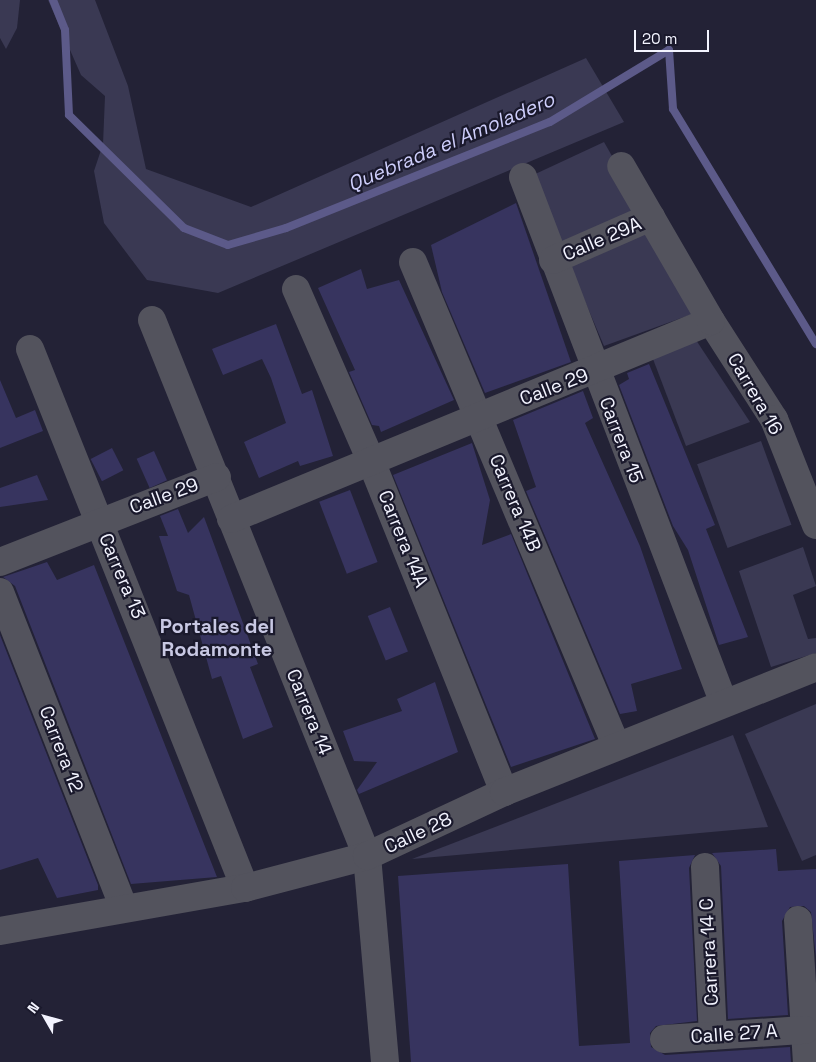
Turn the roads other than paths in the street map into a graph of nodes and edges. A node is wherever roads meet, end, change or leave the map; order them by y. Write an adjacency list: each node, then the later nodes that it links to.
1 (621, 166): 3 (street)
2 (523, 177): 4 (street, Carrera 15)
3 (651, 217): 4 (street, Calle 29A); 8 (street)
4 (553, 260): 10 (street, Carrera 15)
5 (413, 262): 11 (street, Carrera 14B)
6 (296, 289): 12 (street, Carrera 14A)
7 (152, 320): 13 (street, Carrera 14)
8 (711, 322): 10 (street, Calle 29); 16 (street, Carrera 16)
9 (30, 349): 15 (street, Carrera 13)
10 (594, 371): 11 (street, Calle 29); 20 (street, Carrera 15)
11 (478, 416): 12 (street, Calle 29); 21 (street, Carrera 14B)
12 (371, 461): 14 (street, Calle 29); 22 (street, Carrera 14A)
13 (217, 477): 14 (street, Carrera 14); 15 (street, Calle 29)
14 (231, 519): 23 (street, Carrera 14)
15 (98, 521): 17 (street, Calle 29); 25 (street, Carrera 13)
16 (816, 525)
17 (0, 562)
18 (0, 592): 26 (street, Carrera 12)
19 (816, 667): 20 (street, Calle 28)
20 (723, 701): 21 (street, Calle 28)
21 (616, 745): 22 (street, Calle 28)
22 (504, 792): 23 (street, Calle 28)
23 (367, 856): 25 (street, Calle 28); 32 (street, Carrera 14)
24 (705, 867): 30 (street, Carrera 14 C)
25 (245, 888): 26 (street, Calle 28)
26 (123, 906): 28 (street, Calle 28)
27 (798, 920): 29 (street)
28 (1, 928)
29 (804, 1030): 30 (street, Calle 27 A); 33 (street)
30 (713, 1036): 31 (street, Calle 27 A)
31 (664, 1039)
32 (385, 1062)
33 (806, 1062)

